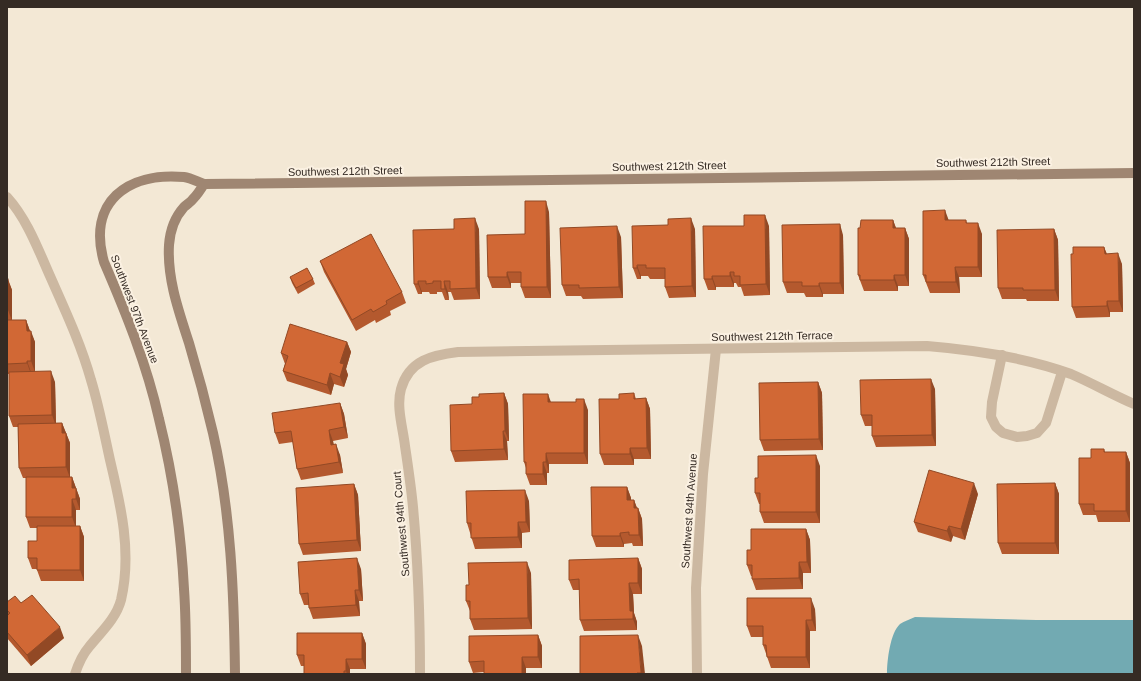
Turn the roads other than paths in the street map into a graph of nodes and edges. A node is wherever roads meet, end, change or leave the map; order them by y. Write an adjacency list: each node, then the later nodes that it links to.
1 (1134, 172): 2 (street, Southwest 212th Street)
2 (204, 184): 10 (street, Southwest 97th Avenue); 11 (street)
3 (7, 197): 9 (street)
4 (716, 349): 5 (street, Southwest 212th Terrace); 7 (street, Southwest 212th Terrace); 13 (street, Southwest 94th Avenue)
5 (1002, 355): 6 (street, Southwest 212th Terrace); 6 (street)
6 (1062, 372): 8 (street, Southwest 212th Terrace)
7 (408, 374): 12 (street, Southwest 94th Court)
8 (1134, 404)
9 (75, 674)
10 (186, 674)
11 (235, 674)
12 (420, 674)
13 (697, 674)

